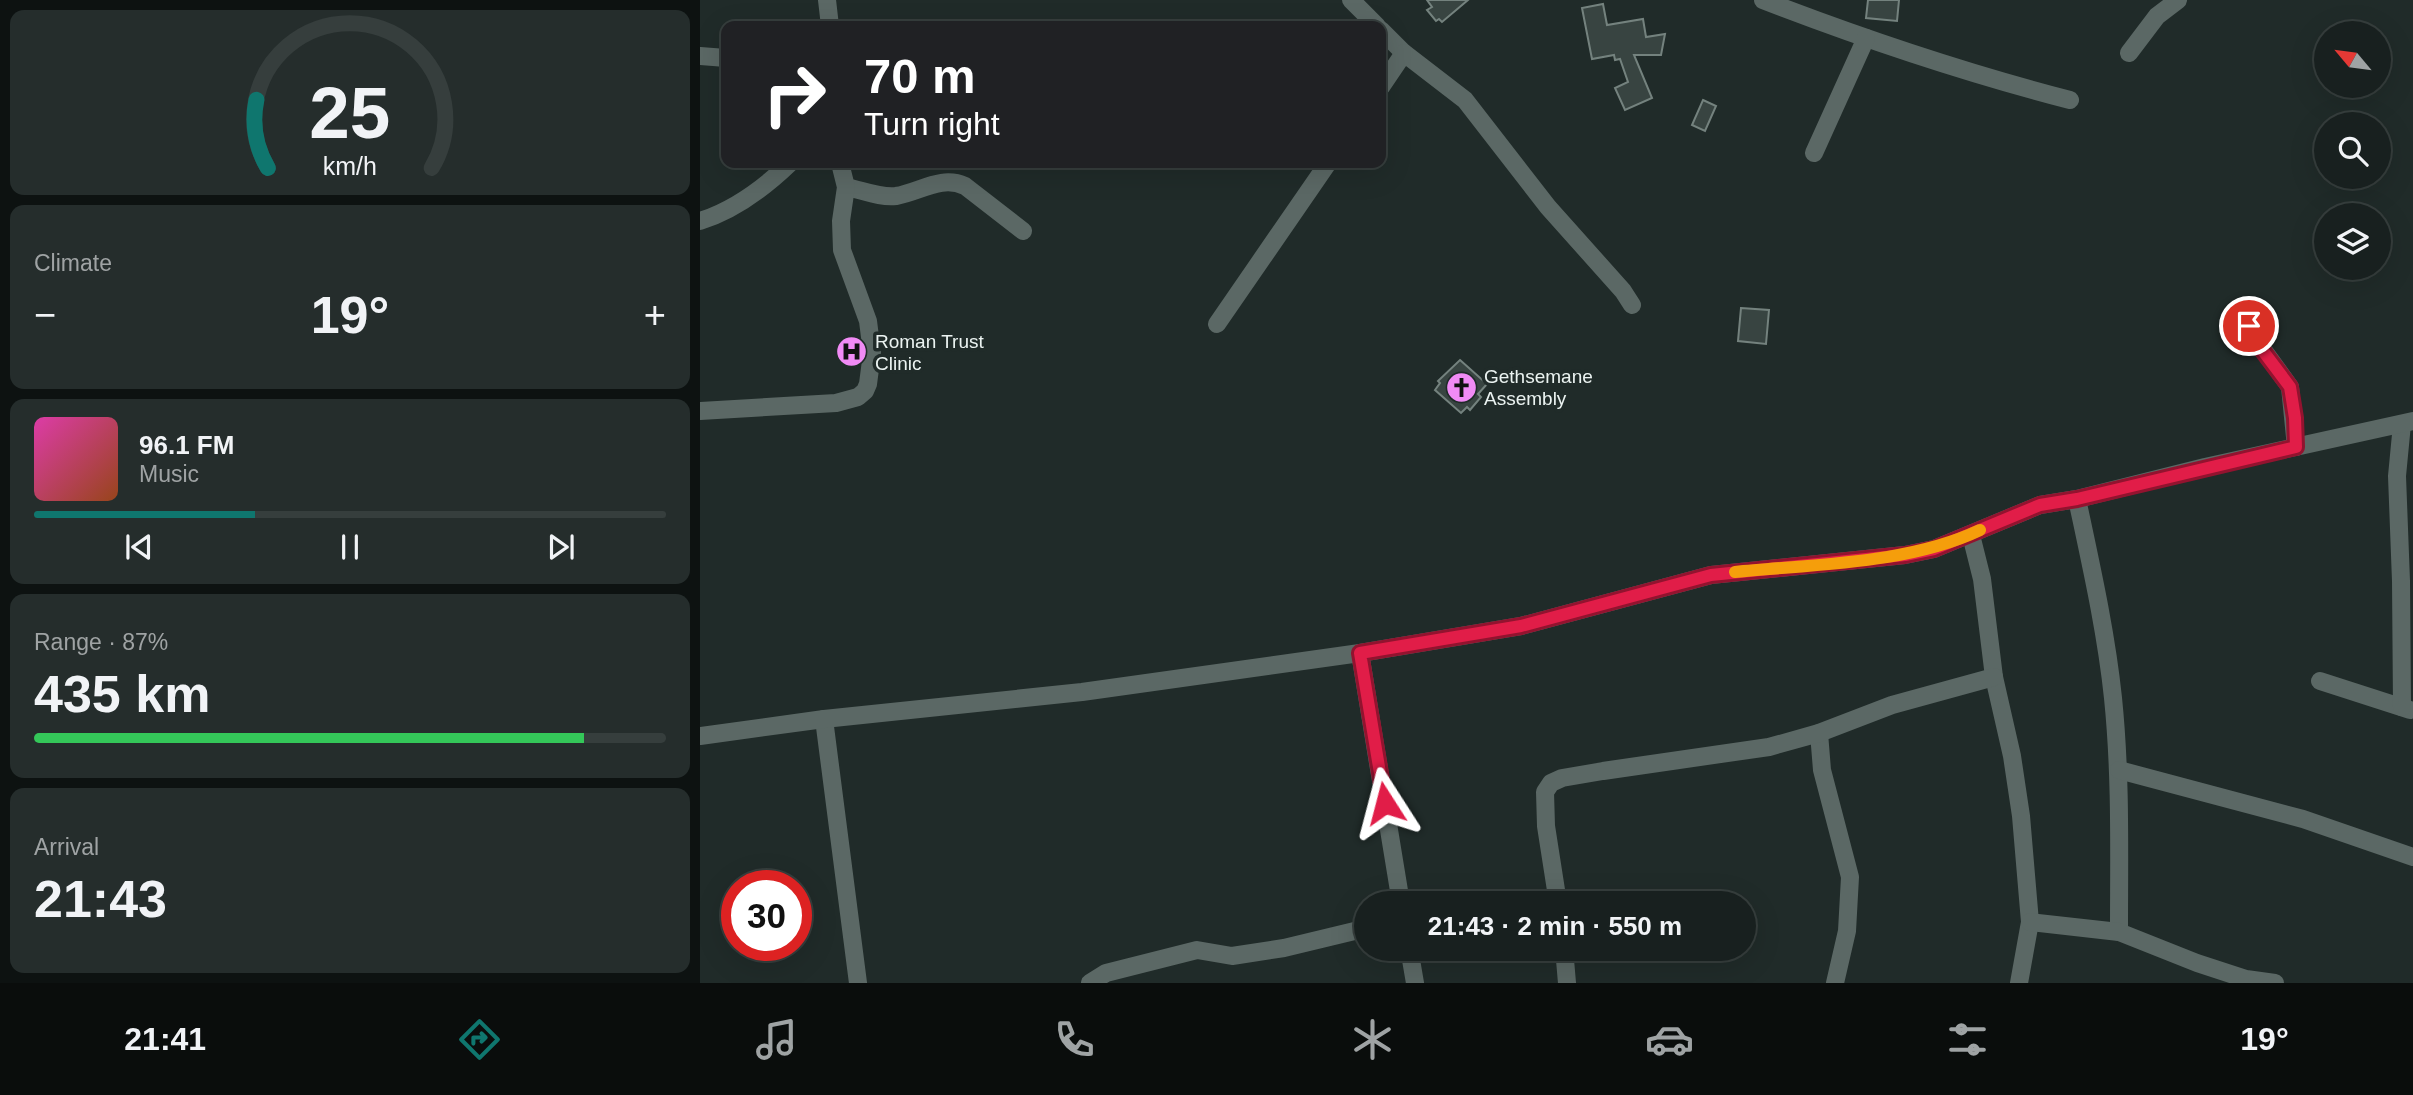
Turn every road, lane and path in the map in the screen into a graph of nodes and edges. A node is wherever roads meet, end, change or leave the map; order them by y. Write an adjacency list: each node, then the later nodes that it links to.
1 (827, 0): 5 (street)
2 (1351, 0): 6 (street)
3 (1763, 0): 8 (street)
4 (2178, 0): 10 (street)
5 (829, 21)
6 (1372, 21)
7 (1386, 35): 9 (street)
8 (1866, 38): 14 (street); 15 (street)
9 (1404, 53): 13 (street); 22 (street)
10 (2129, 53)
11 (700, 56): 12 (street)
12 (721, 58)
13 (1386, 80)
14 (2070, 100)
15 (1814, 153)
16 (785, 168): 20 (street)
17 (841, 168): 19 (street)
18 (1325, 168): 23 (street)
19 (846, 187): 21 (street); 25 (street)
20 (700, 220)
21 (1023, 232)
22 (1632, 305)
23 (1217, 324)
24 (2249, 326): 27 (street)
25 (700, 411)
26 (2408, 423): 27 (street); 33 (street)
27 (2296, 447): 28 (street)
28 (2077, 499): 29 (street); 37 (street)
29 (1970, 534): 30 (street); 31 (street)
30 (1360, 653): 34 (street); 39 (street)
31 (1994, 677): 35 (street); 41 (street)
32 (2320, 681): 33 (street)
33 (2407, 709)
34 (824, 719): 36 (street); 46 (street)
35 (1819, 733): 40 (street); 50 (street)
36 (700, 736)
37 (2119, 770): 38 (street); 43 (street)
38 (2413, 857)
39 (1399, 891)
40 (1556, 891)
41 (2030, 922): 43 (street); 51 (street)
42 (1354, 931): 47 (street)
43 (2119, 932): 52 (street)
44 (1411, 961): 48 (street)
45 (1565, 961): 49 (street)
46 (858, 983)
47 (1090, 983)
48 (1415, 983)
49 (1567, 983)
50 (1835, 983)
51 (2019, 983)
52 (2275, 983)

